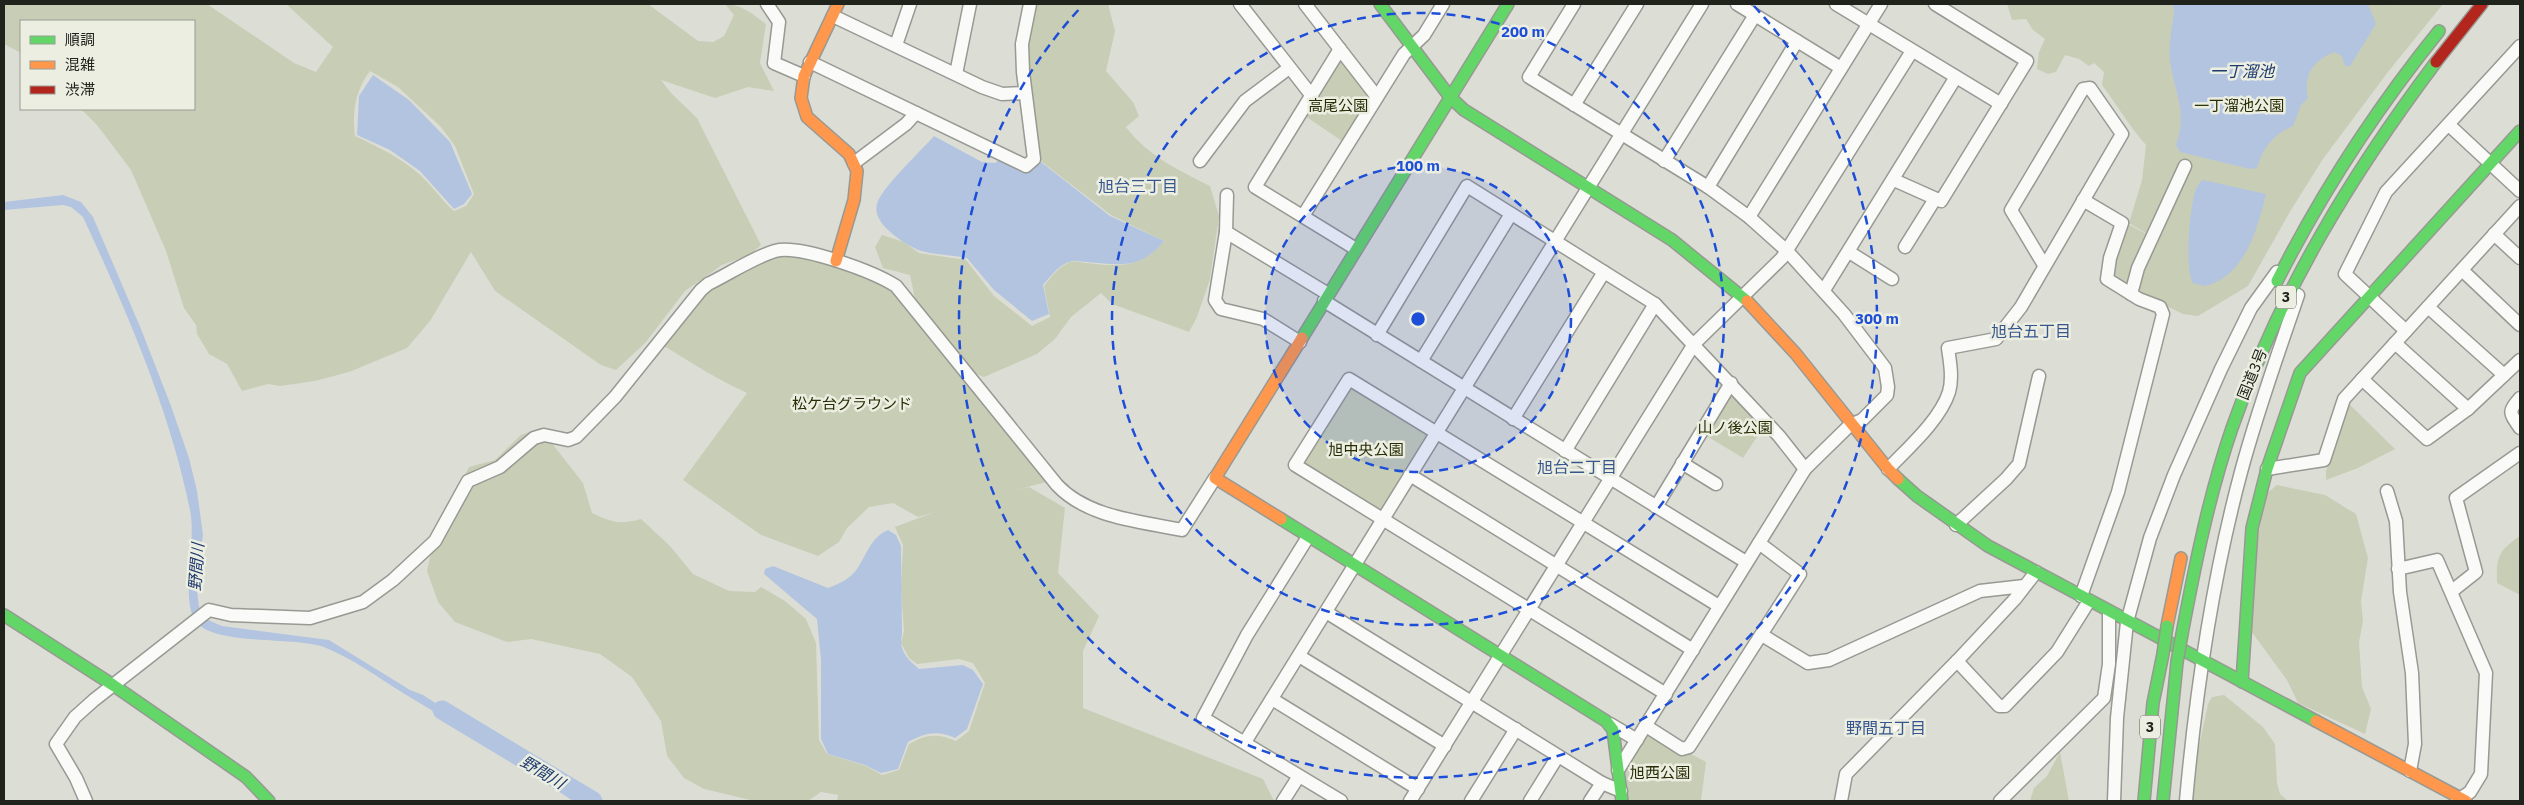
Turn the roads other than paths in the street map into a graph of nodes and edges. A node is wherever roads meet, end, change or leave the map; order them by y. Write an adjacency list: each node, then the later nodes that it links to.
1 (767, 4): 33 (street)
2 (838, 4): 20 (main road)
3 (910, 4): 24 (street)
4 (970, 4): 32 (street)
5 (1030, 4): 35 (street)
6 (1240, 4): 30 (street)
7 (1305, 4): 27 (street)
8 (1380, 4): 25 (main road)
9 (1443, 4): 25 (street)
10 (1508, 4): 38 (main road)
11 (1574, 4): 40 (street)
12 (1637, 4): 40 (street)
13 (1702, 4): 44 (street)
14 (1737, 4): 19 (street)
15 (1836, 4): 22 (street)
16 (1881, 4): 22 (street)
17 (1935, 4): 39 (street)
18 (2482, 4): 53 (main road, 国道3号 / 3)
19 (1755, 15): 23 (street); 46 (street)
20 (832, 16): 24 (street); 29 (main road)
21 (2449, 18): 69 (main road, 国道3号 / 3)
22 (1869, 24): 28 (street); 31 (street)
23 (1797, 42): 31 (street); 51 (street)
24 (896, 46): 32 (street)
25 (1413, 46): 37 (street); 38 (main road)
26 (2520, 46): 42 (street)
27 (1340, 49): 36 (street); 37 (street)
28 (1912, 51): 34 (street); 67 (street)
29 (810, 62): 33 (main road); 41 (street)
30 (1289, 68): 36 (street); 45 (street)
31 (1841, 68): 61 (street)
32 (956, 74): 35 (street)
33 (804, 76): 47 (main road)
34 (1956, 77): 39 (street); 50 (street)
35 (1025, 93): 41 (street)
36 (1312, 96): 60 (street)
37 (1376, 97): 60 (street)
38 (1450, 97): 52 (main road); 66 (main road)
39 (2001, 104): 56 (street)
40 (1574, 105): 44 (street)
41 (916, 113): 47 (street)
42 (2449, 125): 48 (street); 79 (street)
43 (2520, 131): 48 (main road)
44 (1621, 134): 46 (street); 52 (street)
45 (1200, 161)
46 (1664, 161): 51 (street)
47 (854, 163): 71 (main road)
48 (2490, 164): 54 (street); 79 (main road)
49 (2185, 166): 77 (street)
50 (1894, 180): 56 (street); 68 (street)
51 (1708, 186): 61 (street)
52 (1587, 188): 64 (street); 78 (main road)
53 (2345, 188): 140 (street); 172 (main road, 国道3号 / 3, bridge)
54 (2520, 191)
55 (1227, 195): 62 (street)
56 (1935, 199): 65 (street)
57 (2083, 200): 72 (street); 72 (street); 77 (street)
58 (2520, 206): 63 (street)
59 (1511, 214): 64 (street); 86 (street); 91 (street)
60 (1303, 216): 66 (street)
61 (1749, 217): 67 (street)
62 (1226, 232): 80 (street); 87 (street)
63 (2494, 234): 70 (street); 73 (street)
64 (1554, 241): 74 (street); 96 (street)
65 (1905, 247)
66 (1356, 249): 80 (main road)
67 (1787, 251): 76 (street); 78 (street)
68 (1849, 252): 75 (street); 76 (street)
69 (2291, 252): 83 (main road, 国道3号 / 3); 134 (street)
70 (2520, 258)
71 (836, 261): 110 (street); 142 (street)
72 (2044, 265): 107 (street)
73 (2462, 270): 82 (street); 84 (street)
74 (1604, 272): 81 (street); 99 (street)
75 (1892, 279)
76 (1824, 290): 100 (street)
77 (2131, 294): 128 (street)
78 (1743, 296): 89 (street); 100 (main road)
79 (2370, 297): 85 (street); 108 (main road)
80 (1326, 298): 86 (street); 87 (main road)
81 (1655, 304): 89 (street); 103 (street)
82 (2428, 307): 85 (street); 92 (street)
83 (2256, 324)
84 (2520, 325)
85 (2406, 331): 88 (street)
86 (1377, 335): 91 (street)
87 (1300, 342): 110 (main road)
88 (2395, 343): 94 (street); 98 (street)
89 (1694, 344): 95 (street); 111 (street)
90 (2520, 360): 92 (street)
91 (1421, 361): 96 (street)
92 (2504, 375): 98 (street)
93 (2039, 376): 117 (street)
94 (2362, 379): 98 (street); 108 (street)
95 (1731, 383): 105 (street); 106 (street)
96 (1464, 389): 99 (street); 102 (street)
97 (2520, 398): 101 (street)
98 (2468, 409)
99 (1513, 419): 103 (street)
100 (1850, 425): 106 (street); 107 (main road)
101 (2520, 428)
102 (1436, 432): 109 (street); 115 (street); 116 (street)
103 (1565, 451): 111 (street)
104 (2520, 453): 127 (street)
105 (1682, 463): 112 (street); 114 (street)
106 (1805, 469): 119 (street)
107 (1888, 469): 117 (main road)
108 (2268, 470): 141 (main road)
109 (1410, 475): 115 (street); 123 (street)
110 (1215, 478): 118 (main road)
111 (1610, 479): 114 (street); 116 (street)
112 (1716, 484)
113 (2387, 491): 124 (street)
114 (1656, 507): 121 (street)
115 (1383, 519): 122 (street); 130 (street)
116 (1583, 522): 123 (street); 129 (street)
117 (1956, 526): 125 (main road)
118 (1308, 537): 122 (main road); 150 (street)
119 (1759, 543): 121 (street); 135 (street)
120 (2184, 548): 171 (main road, 3, bridge)
121 (1746, 562): 129 (street)
122 (1354, 565): 131 (street); 137 (main road)
123 (1556, 565): 130 (street); 136 (street)
124 (2398, 569): 127 (street); 154 (street)
125 (2036, 572): 126 (street); 128 (main road)
126 (2024, 586): 135 (street); 139 (street)
127 (2452, 591): 159 (street)
128 (2085, 598): 132 (main road); 139 (street)
129 (1719, 606): 136 (street)
130 (1529, 609): 137 (street); 143 (street)
131 (1326, 612): 138 (street); 145 (street)
132 (2109, 612): 134 (main road); 169 (street)
133 (4, 614): 142 (main road)
134 (2127, 622): 140 (main road); 170 (street)
135 (1762, 635): 147 (street)
136 (1692, 650): 143 (street)
137 (1500, 655): 145 (street); 146 (main road)
138 (1299, 656): 144 (street); 151 (street)
139 (1957, 661): 168 (street)
140 (2202, 661): 141 (main road); 173 (street)
141 (2242, 682): 154 (main road)
142 (113, 684): 160 (street); 161 (main road)
143 (1666, 694): 147 (street)
144 (1272, 699): 150 (street); 157 (street)
145 (1472, 702): 148 (street); 151 (street)
146 (1610, 724): 149 (street); 153 (main road)
147 (1646, 726): 149 (street)
148 (1516, 730): 152 (street); 165 (street)
149 (1637, 740): 153 (street)
150 (1245, 742): 155 (street)
151 (1445, 746): 157 (street)
152 (1558, 756): 156 (street); 166 (street)
153 (1618, 770): 158 (main road)
154 (2410, 771): 159 (main road)
155 (1299, 776): 162 (street); 163 (street)
156 (1602, 783): 158 (street); 167 (street)
157 (1418, 789): 164 (street)
158 (1621, 796)
159 (2461, 800)
160 (86, 801)
161 (268, 801)
162 (1283, 801)
163 (1341, 801)
164 (1410, 801)
165 (1471, 801)
166 (1530, 801)
167 (1590, 801)
168 (1841, 801)
169 (2000, 801)
170 (2114, 801)
171 (2144, 801)
172 (2163, 801)
173 (2186, 801)

